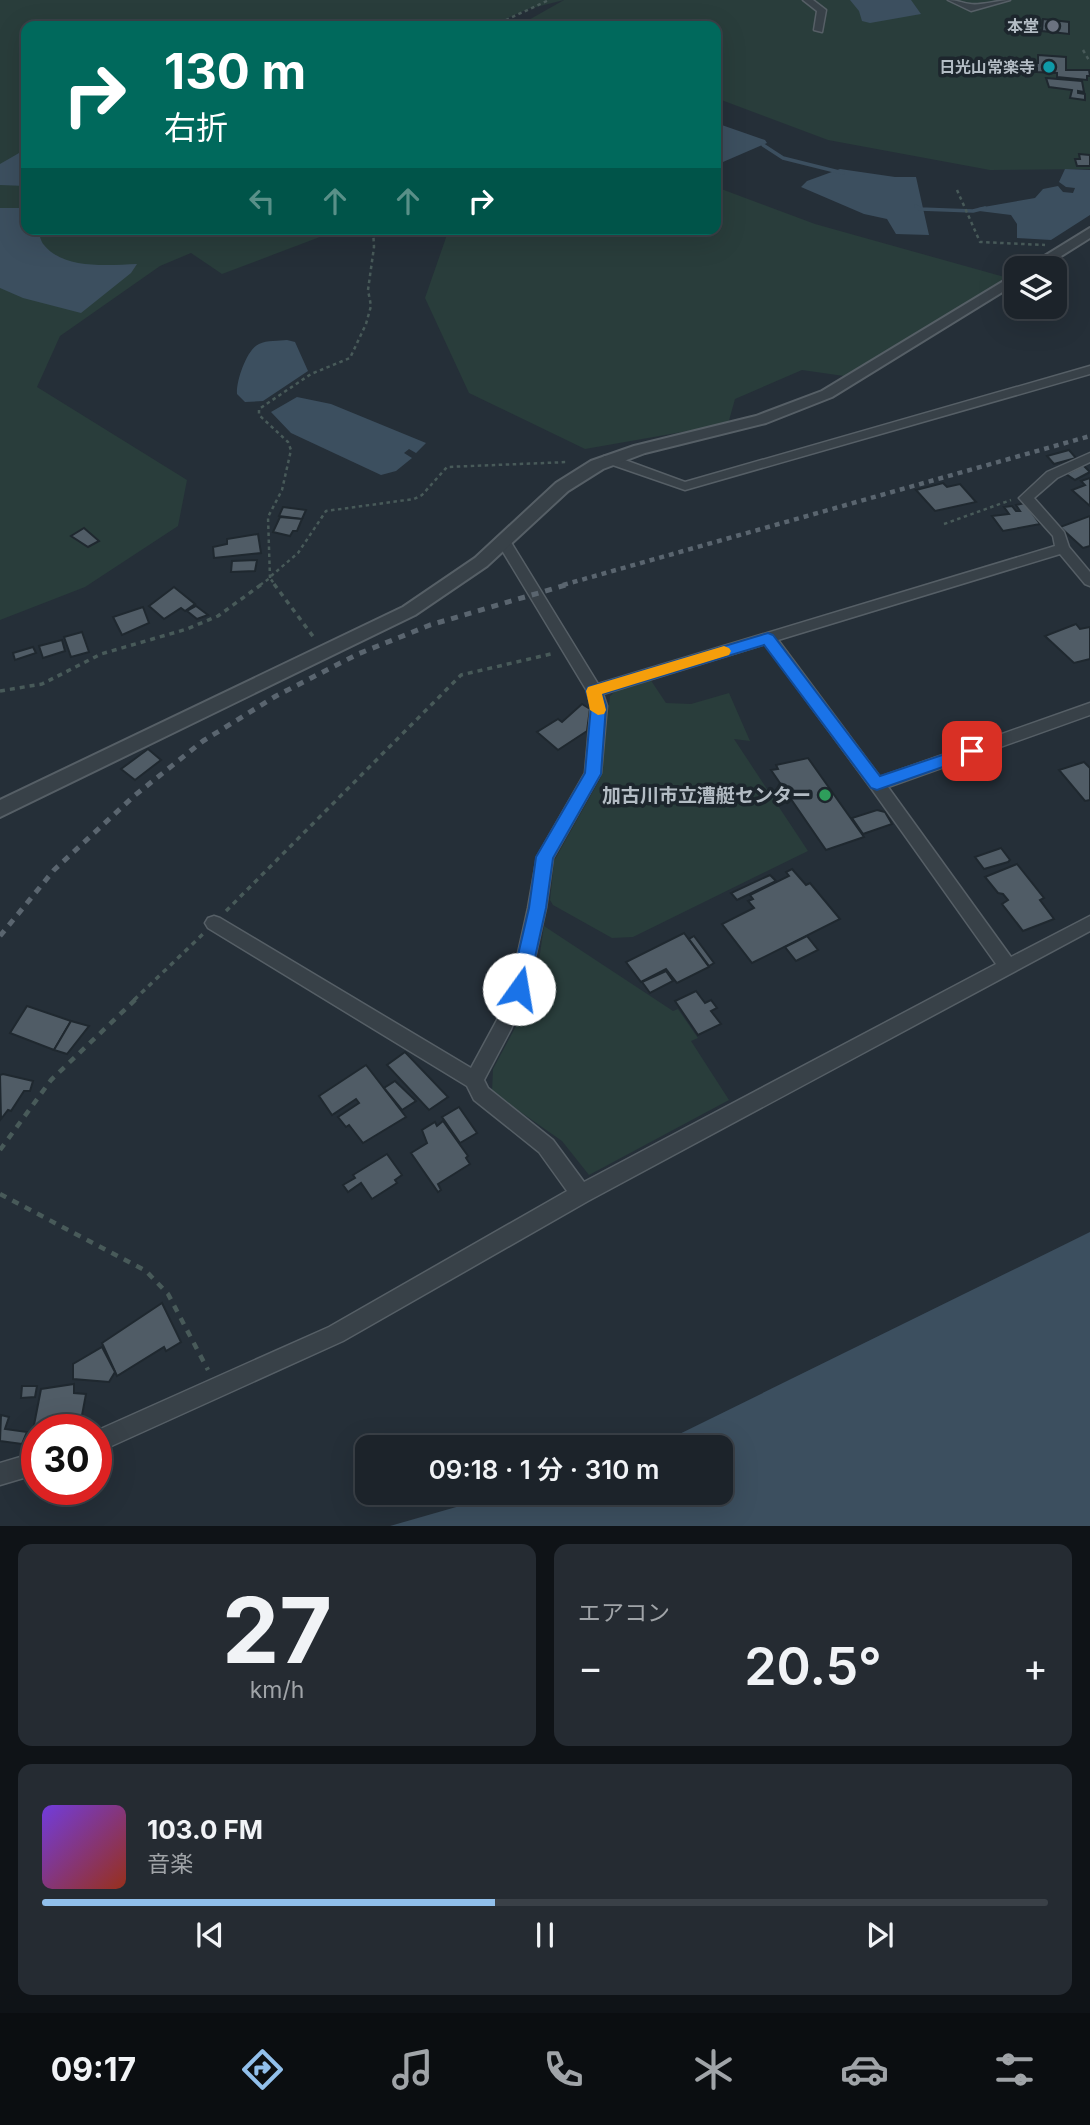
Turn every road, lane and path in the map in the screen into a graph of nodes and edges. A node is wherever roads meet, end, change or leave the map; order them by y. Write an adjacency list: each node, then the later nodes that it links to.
1 (549, 0): 5 (path)
2 (807, 0): 6 (street)
3 (952, 0): 4 (street)
4 (1006, 0)
5 (504, 21)
6 (819, 30)
7 (1083, 50): 8 (path)
8 (1090, 62)
9 (957, 190): 12 (path)
10 (1090, 232): 12 (street)
11 (373, 235): 22 (path)
12 (1065, 247): 13 (street)
13 (1051, 256)
14 (1004, 285): 17 (street)
15 (1090, 370): 17 (street)
16 (1090, 457): 18 (street)
17 (603, 462): 20 (street); 22 (path)
18 (1026, 498): 19 (path); 21 (street)
19 (944, 524)
20 (504, 542): 25 (street); 26 (street)
21 (1063, 548): 23 (street); 24 (street)
22 (270, 578): 25 (path); 27 (path)
23 (1090, 581)
24 (768, 638): 28 (street); 30 (street)
25 (325, 651): 31 (street)
26 (567, 651): 28 (street); 32 (path)
27 (0, 691)
28 (594, 691): 35 (street)
29 (1090, 709): 30 (street)
30 (877, 784): 34 (street)
31 (0, 809)
32 (214, 923): 35 (street); 36 (path)
33 (1090, 923): 34 (street)
34 (1008, 967): 37 (street)
35 (474, 1080): 37 (street)
36 (0, 1150)
37 (581, 1194): 39 (street)
38 (0, 1195): 39 (path)
39 (217, 1388): 40 (street)
40 (112, 1435)
41 (21, 1468): 42 (street)
42 (0, 1474)

